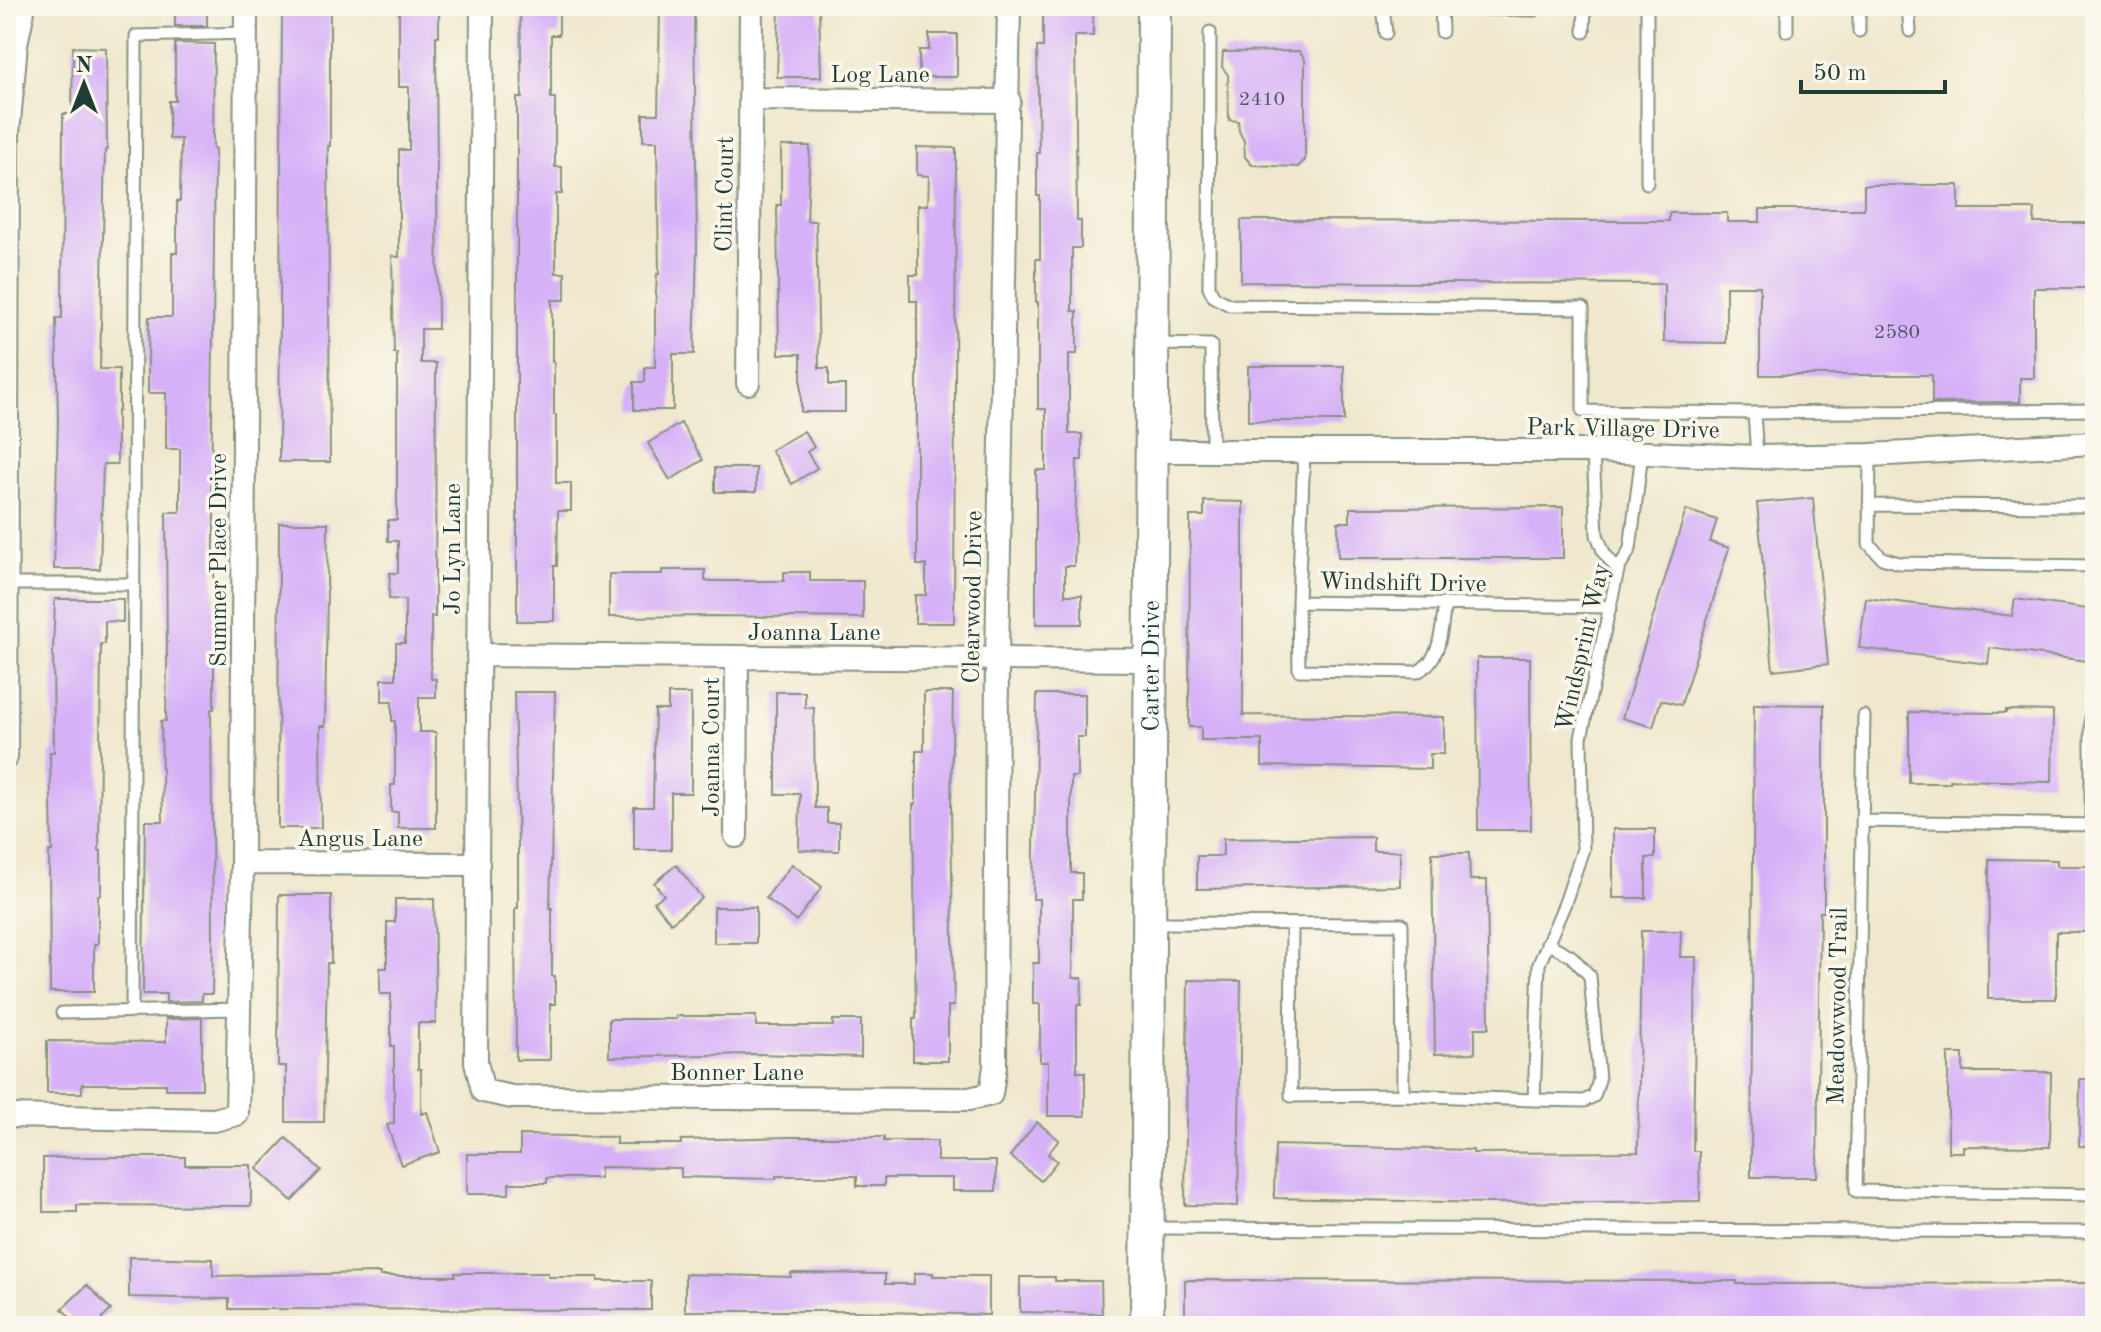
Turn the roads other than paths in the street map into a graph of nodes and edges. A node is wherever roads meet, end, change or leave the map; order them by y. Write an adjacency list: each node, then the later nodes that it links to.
1 (24, 6): 27 (street)
2 (246, 6): 22 (street, Summer Place Drive)
3 (482, 6): 49 (street, Jo Lyn Lane)
4 (751, 6): 24 (street, Clint Court)
5 (1009, 6): 25 (street, Clearwood Drive)
6 (1154, 6): 28 (street, Carter Drive)
7 (1383, 6): 23 (lane)
8 (1441, 6): 15 (lane); 20 (lane)
9 (1537, 6): 15 (lane)
10 (1585, 6): 21 (lane)
11 (1647, 6): 26 (lane)
12 (1787, 6): 16 (lane)
13 (1859, 6): 17 (lane)
14 (1908, 6): 18 (lane)
15 (1470, 8)
16 (1787, 31)
17 (1859, 31)
18 (1910, 31)
19 (1210, 32): 31 (lane)
20 (1442, 32)
21 (1584, 32)
22 (246, 33): 45 (lane); 59 (street, Summer Place Drive)
23 (1386, 33)
24 (752, 99): 25 (street, Log Lane); 29 (street, Clint Court)
25 (1009, 101): 51 (street, Clearwood Drive)
26 (1647, 183)
27 (8, 234): 44 (street)
28 (1152, 344): 33 (street, Carter Drive); 34 (lane)
29 (748, 383)
30 (2095, 410): 31 (lane)
31 (1754, 413): 39 (lane)
32 (2095, 443): 38 (street, Park Village Drive)
33 (1150, 451): 34 (street, Park Village Drive); 52 (street, Carter Drive)
34 (1212, 451): 36 (street, Park Village Drive)
35 (1593, 451): 36 (street, Park Village Drive); 37 (street, Park Village Drive); 43 (lane)
36 (1304, 452): 46 (lane, Windshift Drive)
37 (1642, 453): 39 (street, Park Village Drive); 43 (lane, Windsprint Way)
38 (1870, 455): 39 (street, Park Village Drive); 40 (lane)
39 (1757, 457)
40 (1869, 505): 41 (lane); 42 (lane)
41 (2095, 506)
42 (2095, 566)
43 (1618, 570): 48 (lane, Windsprint Way)
44 (7, 584): 45 (lane); 55 (street)
45 (134, 584): 65 (lane)
46 (1298, 602): 47 (lane, Windshift Drive); 47 (lane)
47 (1445, 604): 48 (lane, Windshift Drive)
48 (1611, 607): 63 (lane, Windsprint Way)
49 (478, 655): 50 (street, Joanna Lane); 60 (street, Jo Lyn Lane)
50 (737, 658): 51 (street, Joanna Lane); 58 (street, Joanna Court)
51 (997, 658): 52 (street, Joanna Lane); 68 (street, Clearwood Drive)
52 (1150, 660): 61 (street, Carter Drive)
53 (1864, 716): 56 (lane, Meadowwood Trail)
54 (2091, 717): 57 (lane)
55 (6, 757)
56 (1862, 821): 57 (lane); 72 (lane, Meadowwood Trail)
57 (2093, 825)
58 (736, 836)
59 (242, 863): 60 (street, Angus Lane); 64 (street, Summer Place Drive)
60 (478, 864): 67 (street, Jo Lyn Lane)
61 (1148, 923): 62 (lane); 73 (street, Carter Drive)
62 (1292, 924): 69 (lane); 69 (lane)
63 (1547, 943): 70 (lane, Windsprint Way); 70 (lane)
64 (239, 1009): 65 (lane); 71 (street, Summer Place Drive)
65 (132, 1012): 66 (lane)
66 (62, 1013)
67 (483, 1091): 68 (street, Bonner Lane)
68 (991, 1094)
69 (1403, 1095): 70 (lane)
70 (1534, 1100)
71 (6, 1116)
72 (2095, 1195)
73 (1146, 1228): 74 (lane); 75 (street, Carter Drive)
74 (2095, 1232)
75 (1147, 1326)

